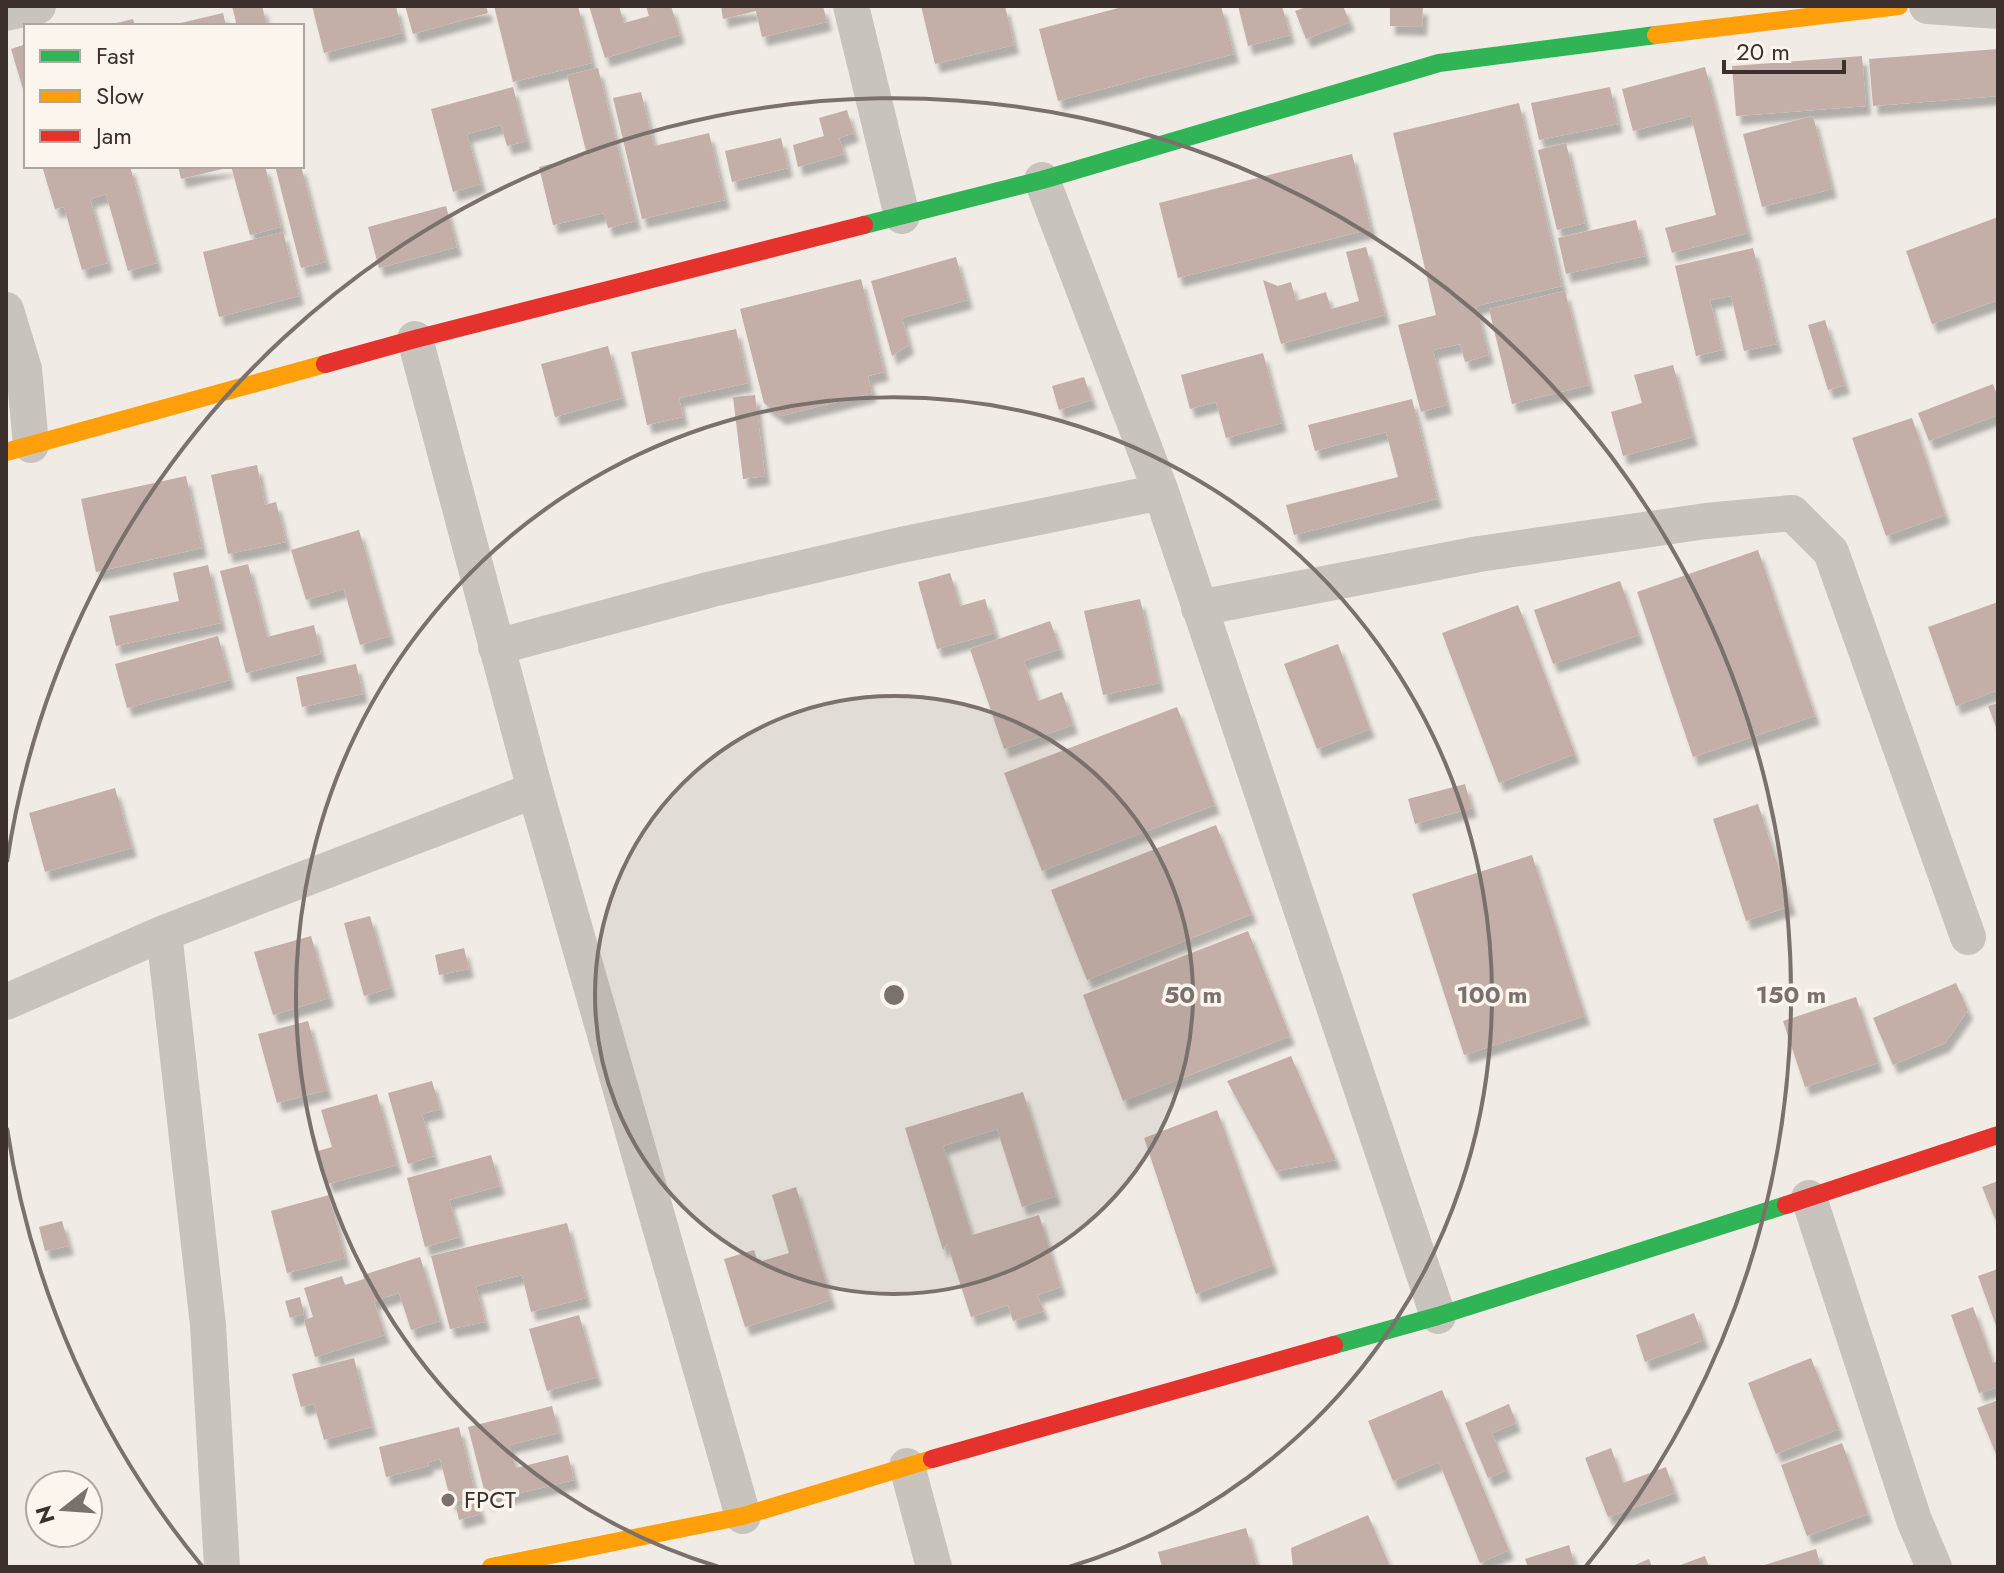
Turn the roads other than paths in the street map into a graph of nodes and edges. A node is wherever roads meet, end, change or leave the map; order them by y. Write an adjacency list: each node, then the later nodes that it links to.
1 (38, 6): 6 (street)
2 (851, 6): 8 (street)
3 (1899, 6): 7 (street)
4 (1927, 6): 5 (street)
5 (1998, 11)
6 (6, 13)
7 (1042, 180): 8 (street); 12 (street)
8 (902, 216): 10 (street)
9 (6, 310): 11 (street)
10 (415, 339): 11 (street); 14 (street)
11 (19, 448)
12 (1161, 492): 13 (street); 14 (street)
13 (1199, 608): 17 (street); 21 (street)
14 (496, 647): 15 (street)
15 (535, 790): 16 (street); 23 (street)
16 (164, 933): 18 (street); 24 (street)
17 (1968, 937)
18 (6, 1002)
19 (1998, 1135): 20 (street)
20 (1809, 1198): 21 (street); 27 (street)
21 (1438, 1316): 22 (street)
22 (907, 1466): 23 (street); 26 (street)
23 (743, 1516): 25 (street)
24 (222, 1567)
25 (491, 1567)
26 (934, 1567)
27 (1934, 1567)

